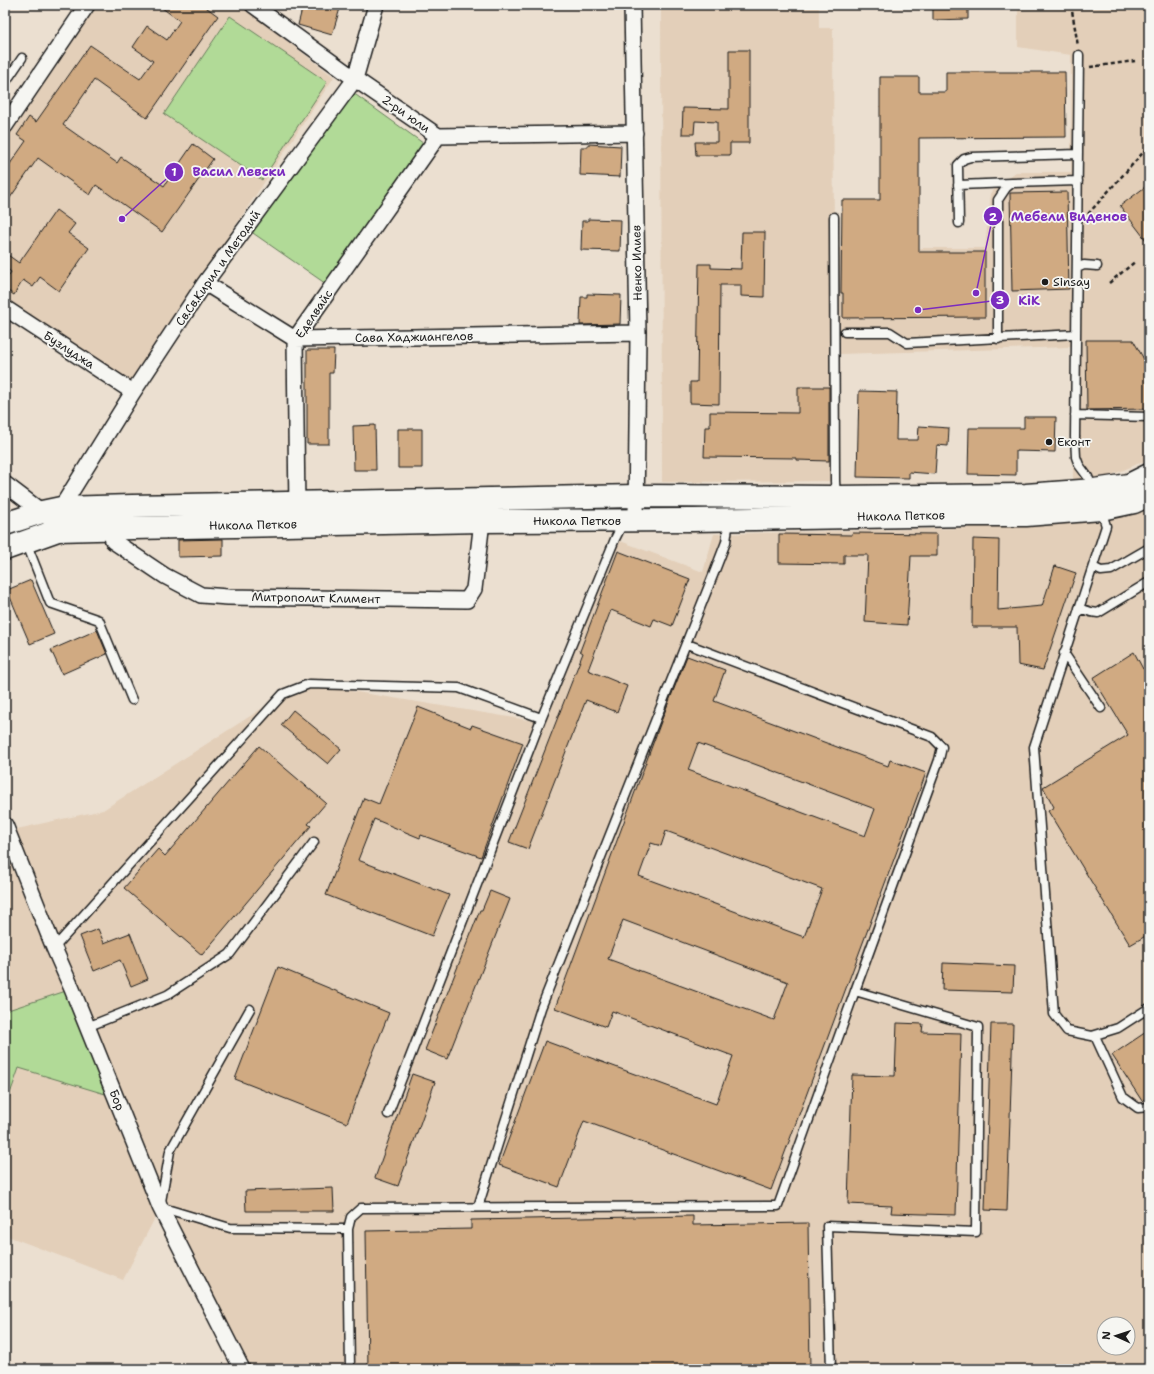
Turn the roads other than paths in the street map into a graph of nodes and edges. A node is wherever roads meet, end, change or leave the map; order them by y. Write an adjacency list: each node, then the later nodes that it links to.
1 (87, 5): 9 (street)
2 (253, 5): 7 (street, 2-ри юли)
3 (376, 5): 7 (street, Св.Св.Кирил и Методий)
4 (632, 5): 10 (street, Ненко Илиев)
5 (1079, 55): 12 (lane)
6 (22, 58): 8 (lane)
7 (355, 79): 11 (street, 2-ри юли); 20 (street, Св.Св.Кирил и Методий)
8 (5, 83)
9 (5, 126)
10 (635, 133): 11 (street, 2-ри юли); 23 (street, Ненко Илиев)
11 (438, 136): 26 (street, Еделвайс)
12 (1078, 154): 13 (lane); 15 (lane)
13 (1078, 181): 14 (lane); 19 (lane)
14 (1012, 183): 15 (lane); 25 (lane)
15 (958, 184): 17 (lane)
16 (834, 217): 34 (lane)
17 (959, 222)
18 (1097, 266): 19 (lane)
19 (1077, 268): 24 (lane)
20 (205, 283): 26 (street); 27 (street, Св.Св.Кирил и Методий)
21 (5, 308): 27 (street, Бузлуджа)
22 (845, 332): 25 (lane)
23 (638, 333): 26 (street, Сава Хаджиангелов); 33 (street, Ненко Илиев)
24 (1076, 334): 25 (lane); 28 (lane)
25 (998, 338)
26 (295, 339): 36 (street, Еделвайс)
27 (133, 392): 37 (street, Св.Св.Кирил и Методий)
28 (1075, 415): 29 (lane); 35 (lane)
29 (1149, 417)
30 (1149, 475): 35 (main road, Никола Петков)
31 (5, 484): 37 (street)
32 (1149, 495): 35 (main road, Никола Петков)
33 (636, 496): 34 (main road, Никола Петков); 36 (main road, Никола Петков); 39 (street, Ненко Илиев)
34 (836, 497): 35 (main road, Никола Петков)
35 (1097, 500): 38 (main road, Никола Петков); 48 (lane)
36 (297, 502): 37 (main road, Никола Петков); 42 (street, Еделвайс)
37 (52, 510): 41 (main road, Никола Петков); 44 (street, Св.Св.Кирил и Методий)
38 (729, 519): 39 (main road, Никола Петков); 51 (lane)
39 (630, 520): 40 (main road, Никола Петков); 55 (lane)
40 (482, 521): 42 (main road, Никола Петков); 43 (street, Митрополит Климент)
41 (5, 524)
42 (296, 524): 43 (main road, Никола Петков)
43 (110, 529): 44 (main road, Никола Петков)
44 (58, 530): 45 (main road, Никола Петков)
45 (26, 542): 47 (main road, Никола Петков); 53 (lane)
46 (1149, 548): 48 (lane)
47 (5, 549)
48 (1093, 567): 50 (lane)
49 (1149, 582): 50 (lane)
50 (1080, 608): 52 (lane)
51 (686, 644): 59 (lane); 67 (lane)
52 (1064, 653): 54 (lane); 63 (lane)
53 (132, 700)
54 (1101, 708)
55 (542, 718): 58 (lane); 65 (lane)
56 (5, 825): 58 (street, Бор)
57 (314, 842): 62 (lane)
58 (54, 948): 62 (street, Бор)
59 (855, 991): 67 (lane); 71 (lane)
60 (1149, 1008): 63 (lane)
61 (250, 1009): 66 (lane)
62 (87, 1027): 66 (street, Бор)
63 (1095, 1036): 64 (lane)
64 (1149, 1107)
65 (388, 1114)
66 (160, 1207): 68 (lane); 69 (street, Бор)
67 (478, 1207): 68 (lane)
68 (348, 1228): 70 (lane)
69 (242, 1369)
70 (350, 1369)
71 (831, 1369)

